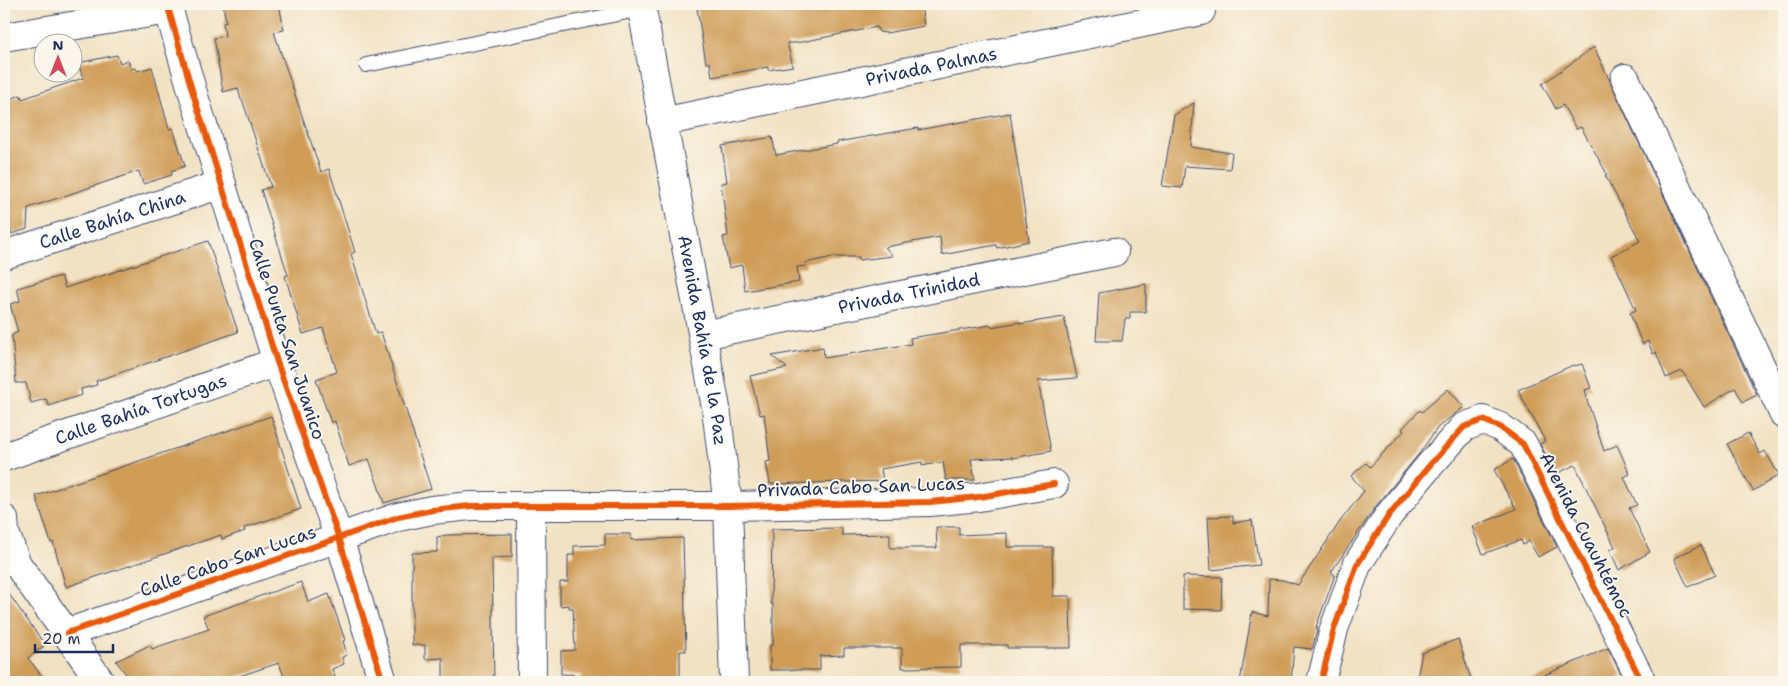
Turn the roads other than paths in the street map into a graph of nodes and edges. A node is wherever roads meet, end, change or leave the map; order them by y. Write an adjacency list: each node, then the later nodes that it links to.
1 (642, 6): 5 (lane); 7 (street, Avenida Bahía de la Paz)
2 (168, 7): 4 (street); 8 (street, Calle Punta San Juanico)
3 (1201, 11): 7 (street, Privada Palmas)
4 (4, 37)
5 (366, 65)
6 (1625, 78): 13 (street)
7 (662, 122): 11 (street, Avenida Bahía de la Paz)
8 (222, 184): 10 (street, Calle Bahía China); 12 (street, Calle Punta San Juanico)
9 (1114, 252): 11 (street, Privada Trinidad)
10 (4, 255)
11 (703, 336): 17 (street, Avenida Bahía de la Paz)
12 (278, 362): 14 (street, Calle Bahía Tortugas); 19 (street, Calle Punta San Juanico)
13 (1784, 415)
14 (4, 457)
15 (1054, 484): 17 (street, Privada Cabo San Lucas)
16 (531, 506): 17 (street, Calle Cabo San Lucas); 19 (street, Calle Cabo San Lucas); 23 (street)
17 (728, 506): 24 (street, Avenida Bahía de la Paz)
18 (4, 519): 20 (street)
19 (339, 538): 20 (street, Calle Cabo San Lucas); 22 (street, Calle Punta San Juanico)
20 (67, 633): 21 (street)
21 (101, 682)
22 (383, 682)
23 (532, 682)
24 (734, 682)
25 (1321, 682): 26 (street, Avenida Cuauhtémoc)
26 (1642, 682)

